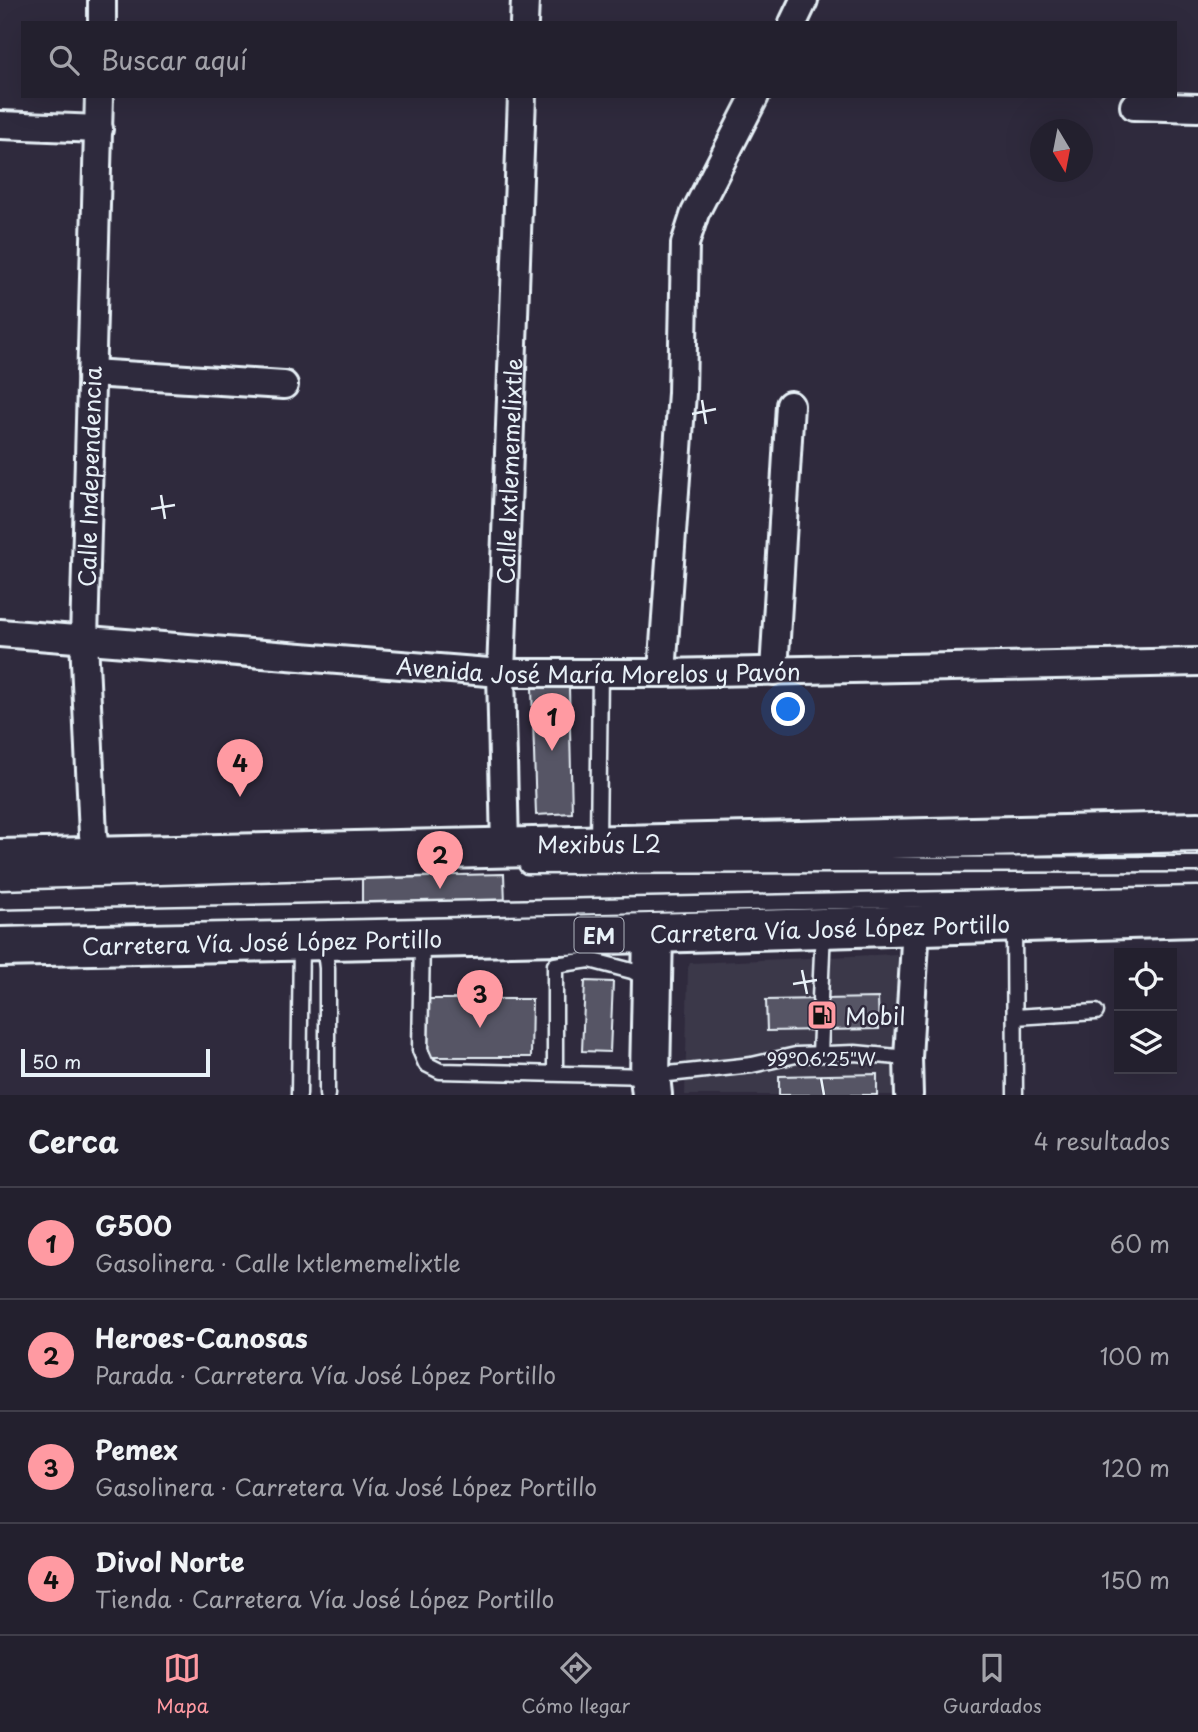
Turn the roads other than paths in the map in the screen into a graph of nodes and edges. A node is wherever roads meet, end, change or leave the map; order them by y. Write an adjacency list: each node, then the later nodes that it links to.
1 (102, 0): 4 (street)
2 (525, 0): 5 (street)
3 (804, 0): 6 (street)
4 (102, 21)
5 (524, 21)
6 (794, 21)
7 (99, 98): 13 (street, Calle Independencia)
8 (522, 98): 22 (street, Calle Ixtlememelixtle)
9 (754, 98): 23 (street)
10 (1134, 106): 11 (street)
11 (1198, 108)
12 (0, 125): 13 (street)
13 (99, 129): 14 (street, Calle Independencia)
14 (91, 373): 15 (street); 18 (street, Calle Independencia)
15 (284, 385)
16 (790, 405): 20 (street)
17 (0, 633): 18 (street, Avenida José María Morelos y Pavón)
18 (84, 639): 22 (street, Avenida José María Morelos y Pavón); 27 (street, Calle Independencia)
19 (1198, 662): 20 (street, Avenida José María Morelos y Pavón)
20 (774, 671): 23 (street, Avenida José María Morelos y Pavón)
21 (600, 672): 22 (street, Avenida José María Morelos y Pavón); 23 (street, Avenida José María Morelos y Pavón); 25 (lane)
22 (501, 673): 26 (street, Calle Ixtlememelixtle)
23 (662, 673)
24 (1198, 832): 25 (main road)
25 (598, 845): 26 (main road)
26 (512, 857): 27 (main road); 29 (lane, Mexibús L2)
27 (97, 858): 28 (main road)
28 (0, 859)
29 (1198, 864)
30 (463, 867): 31 (lane)
31 (0, 883)
32 (1198, 894): 34 (lane)
33 (1198, 917): 35 (main road, Carretera Vía José López Portillo / EM)
34 (0, 918)
35 (1014, 922): 36 (main road, Carretera Vía José López Portillo / EM); 45 (lane)
36 (916, 926): 37 (main road, Carretera Vía José López Portillo / EM); 48 (street)
37 (823, 928): 38 (main road, Carretera Vía José López Portillo / EM); 43 (lane)
38 (653, 933): 39 (main road, Carretera Vía José López Portillo / EM); 42 (main road)
39 (422, 938): 40 (main road, Carretera Vía José López Portillo / EM); 49 (lane)
40 (312, 940): 41 (main road, Carretera Vía José López Portillo / EM); 51 (lane); 52 (lane)
41 (0, 947)
42 (652, 982): 49 (lane); 50 (main road)
43 (820, 999)
44 (1096, 1012): 45 (lane)
45 (1015, 1017): 54 (lane)
46 (821, 1030): 47 (lane)
47 (820, 1054): 48 (lane); 50 (lane)
48 (908, 1058): 53 (street)
49 (555, 1073): 50 (lane)
50 (651, 1085)
51 (299, 1095)
52 (327, 1095)
53 (909, 1095)
54 (1015, 1095)

